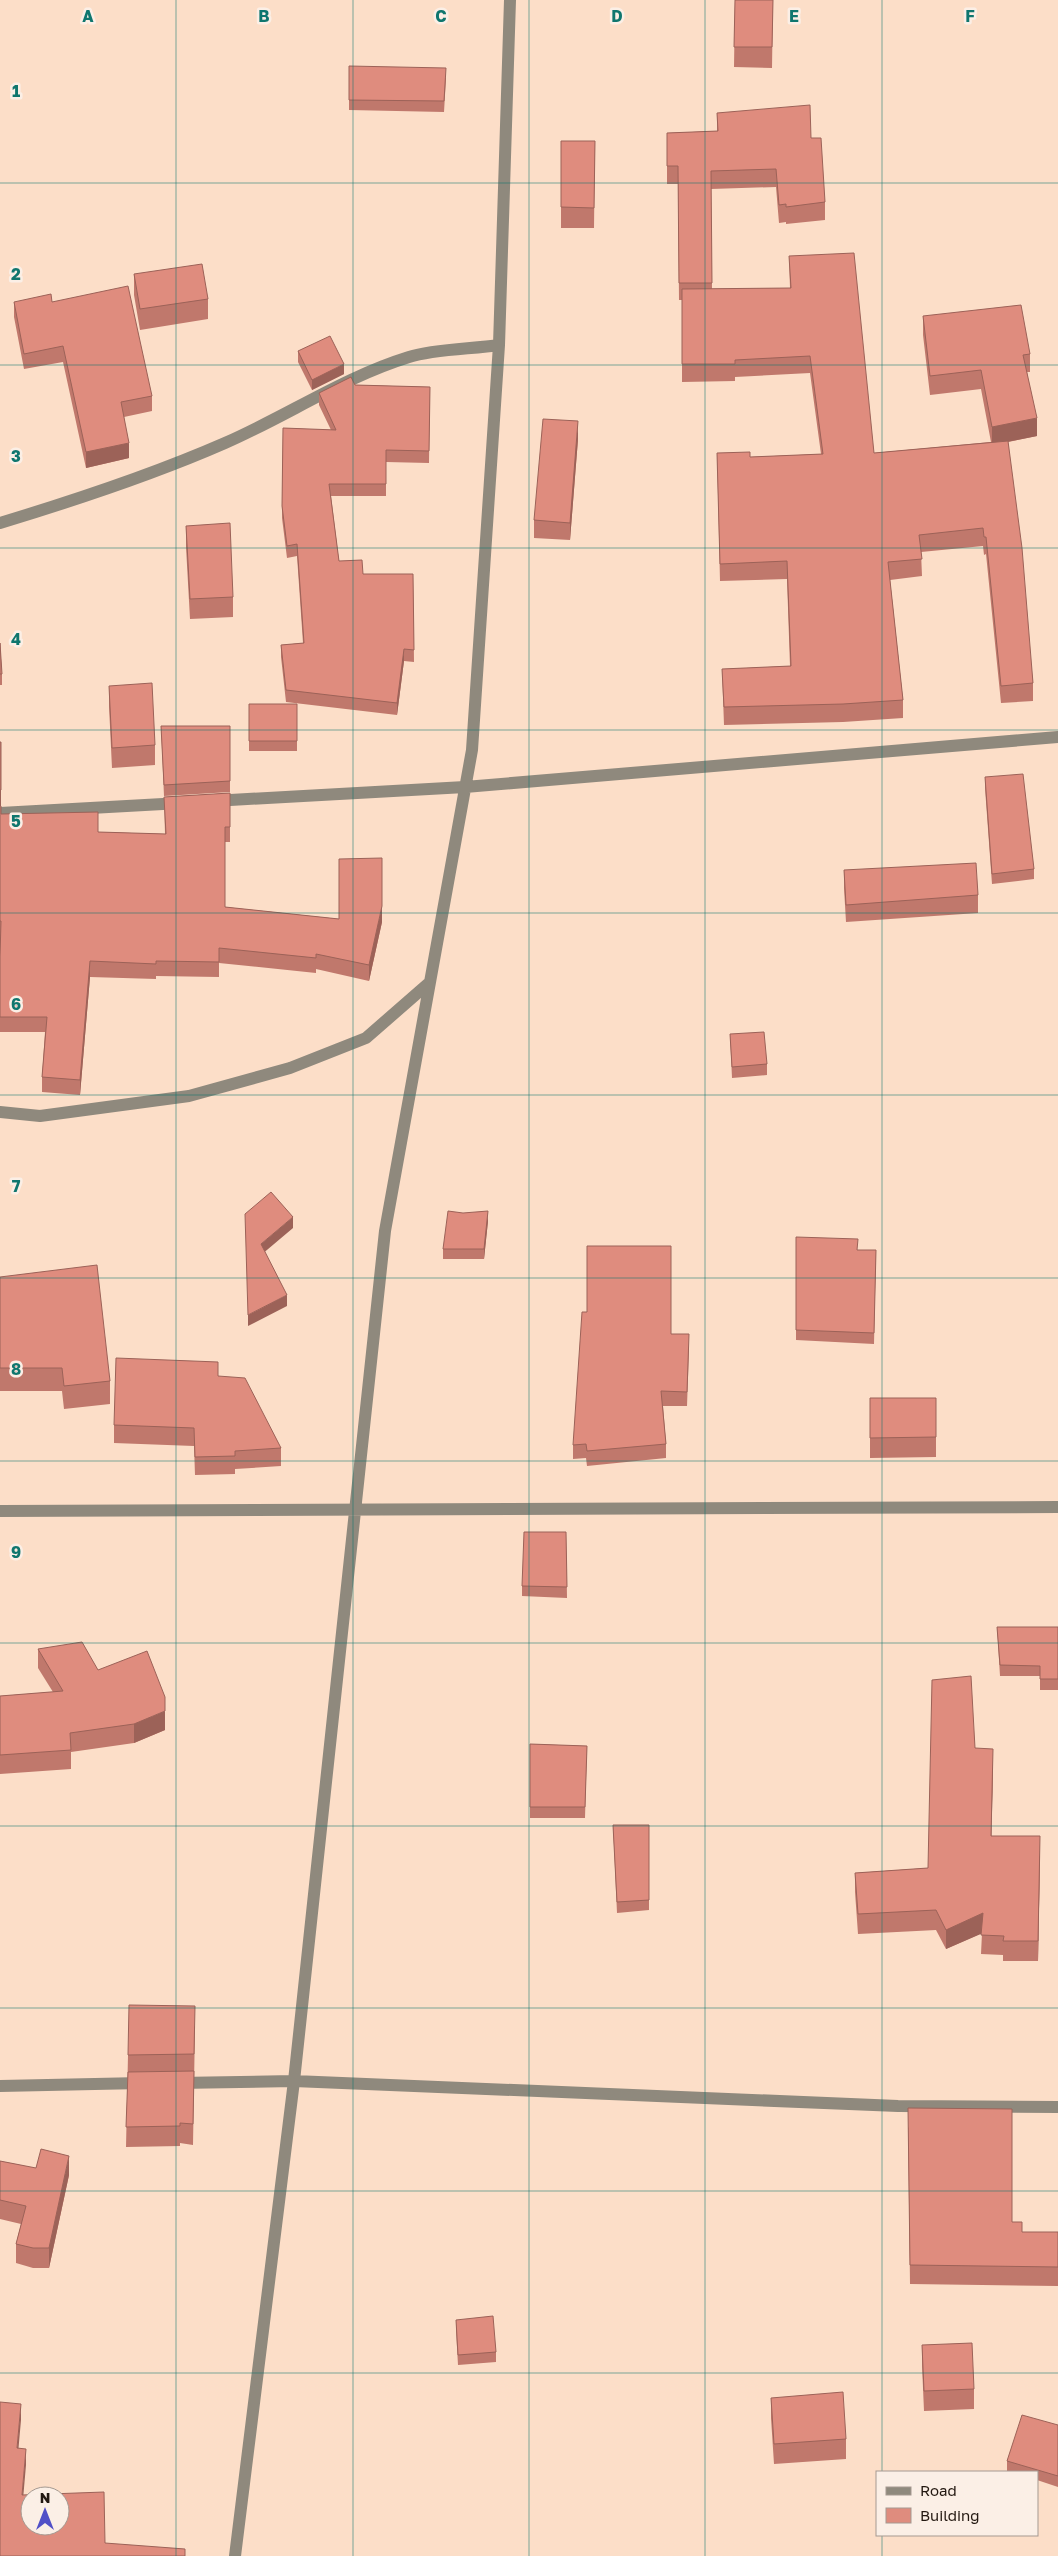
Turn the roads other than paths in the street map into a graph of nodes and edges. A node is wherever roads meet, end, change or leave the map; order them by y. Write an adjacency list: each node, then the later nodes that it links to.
1 (510, 0): 2 (street)
2 (499, 345): 3 (street); 5 (street)
3 (0, 522)
4 (1058, 737): 5 (street)
5 (465, 787): 6 (street); 7 (street)
6 (0, 813)
7 (429, 983): 8 (street); 10 (street)
8 (0, 1112)
9 (1058, 1507): 10 (street)
10 (355, 1510): 11 (street); 12 (street)
11 (0, 1511)
12 (294, 2081): 13 (street); 14 (street); 15 (street)
13 (0, 2086)
14 (1058, 2107)
15 (236, 2556)

